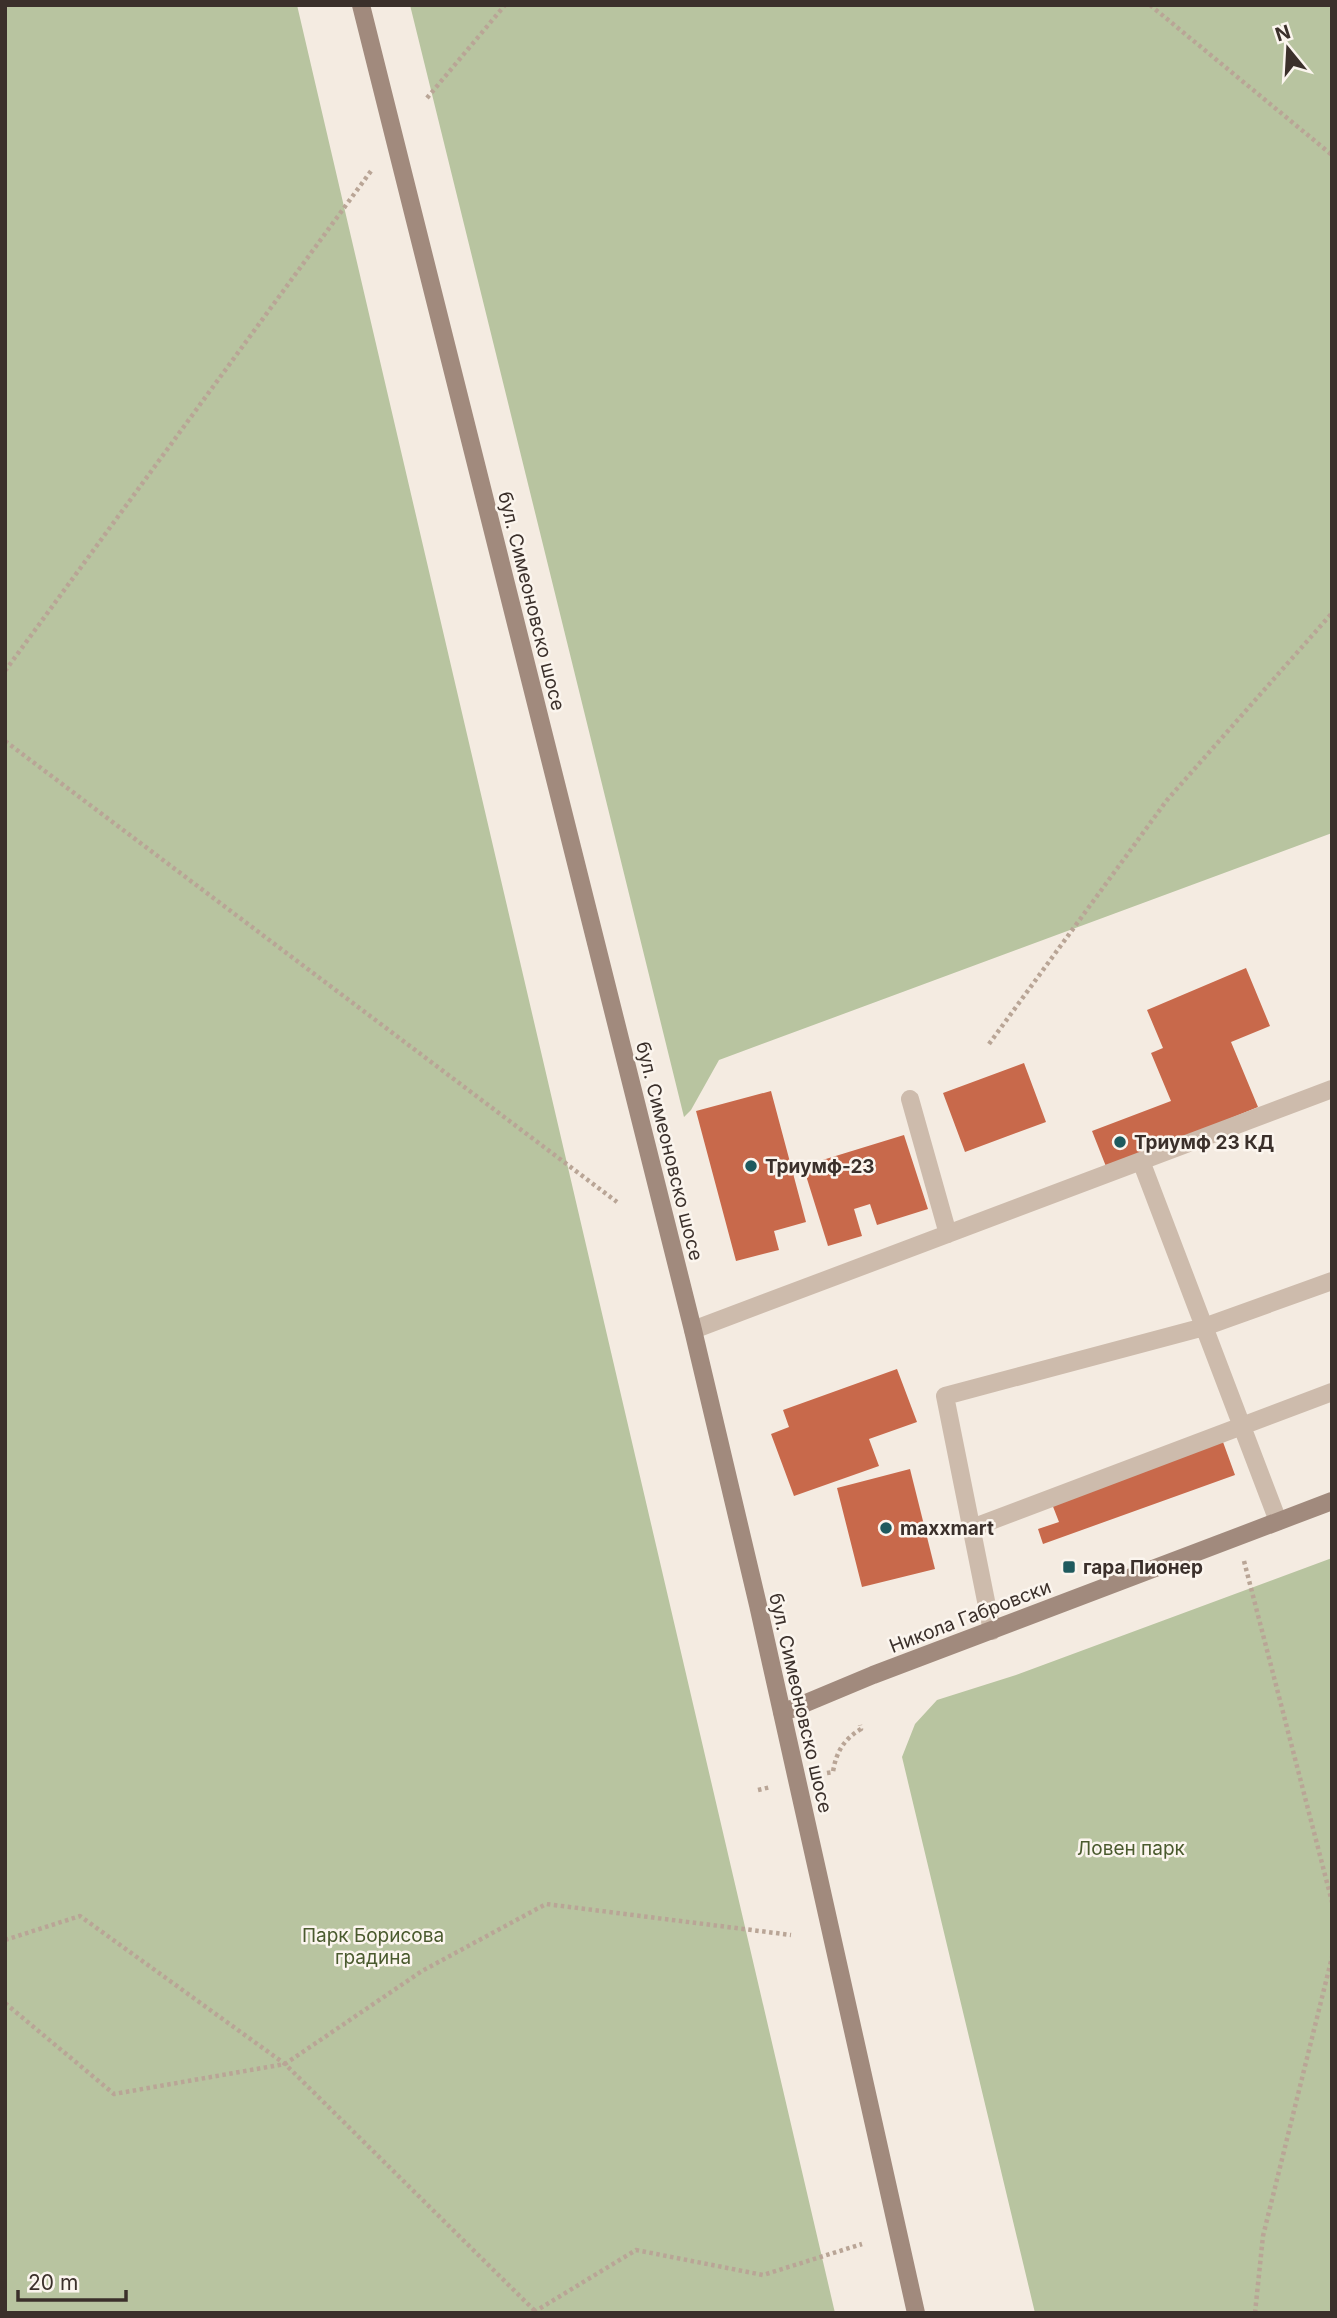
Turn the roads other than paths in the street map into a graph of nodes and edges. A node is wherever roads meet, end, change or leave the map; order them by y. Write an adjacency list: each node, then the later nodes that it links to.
1 (361, 5): 8 (main road, бул. Симеоновско шосе)
2 (1332, 1089): 4 (lane)
3 (910, 1098): 5 (lane)
4 (1141, 1161): 5 (lane); 7 (lane)
5 (948, 1234): 8 (lane)
6 (1332, 1280): 7 (lane)
7 (1204, 1328): 10 (lane); 13 (lane)
8 (693, 1330): 15 (main road, бул. Симеоновско шосе)
9 (1332, 1392): 10 (lane)
10 (1242, 1426): 12 (lane); 13 (lane)
11 (1332, 1501): 12 (main road, Никола Габровски)
12 (1278, 1521): 14 (main road, Никола Габровски)
13 (972, 1528): 14 (lane)
14 (992, 1631): 15 (main road, Никола Габровски)
15 (782, 1713): 16 (main road, бул. Симеоновско шосе)
16 (916, 2313)

